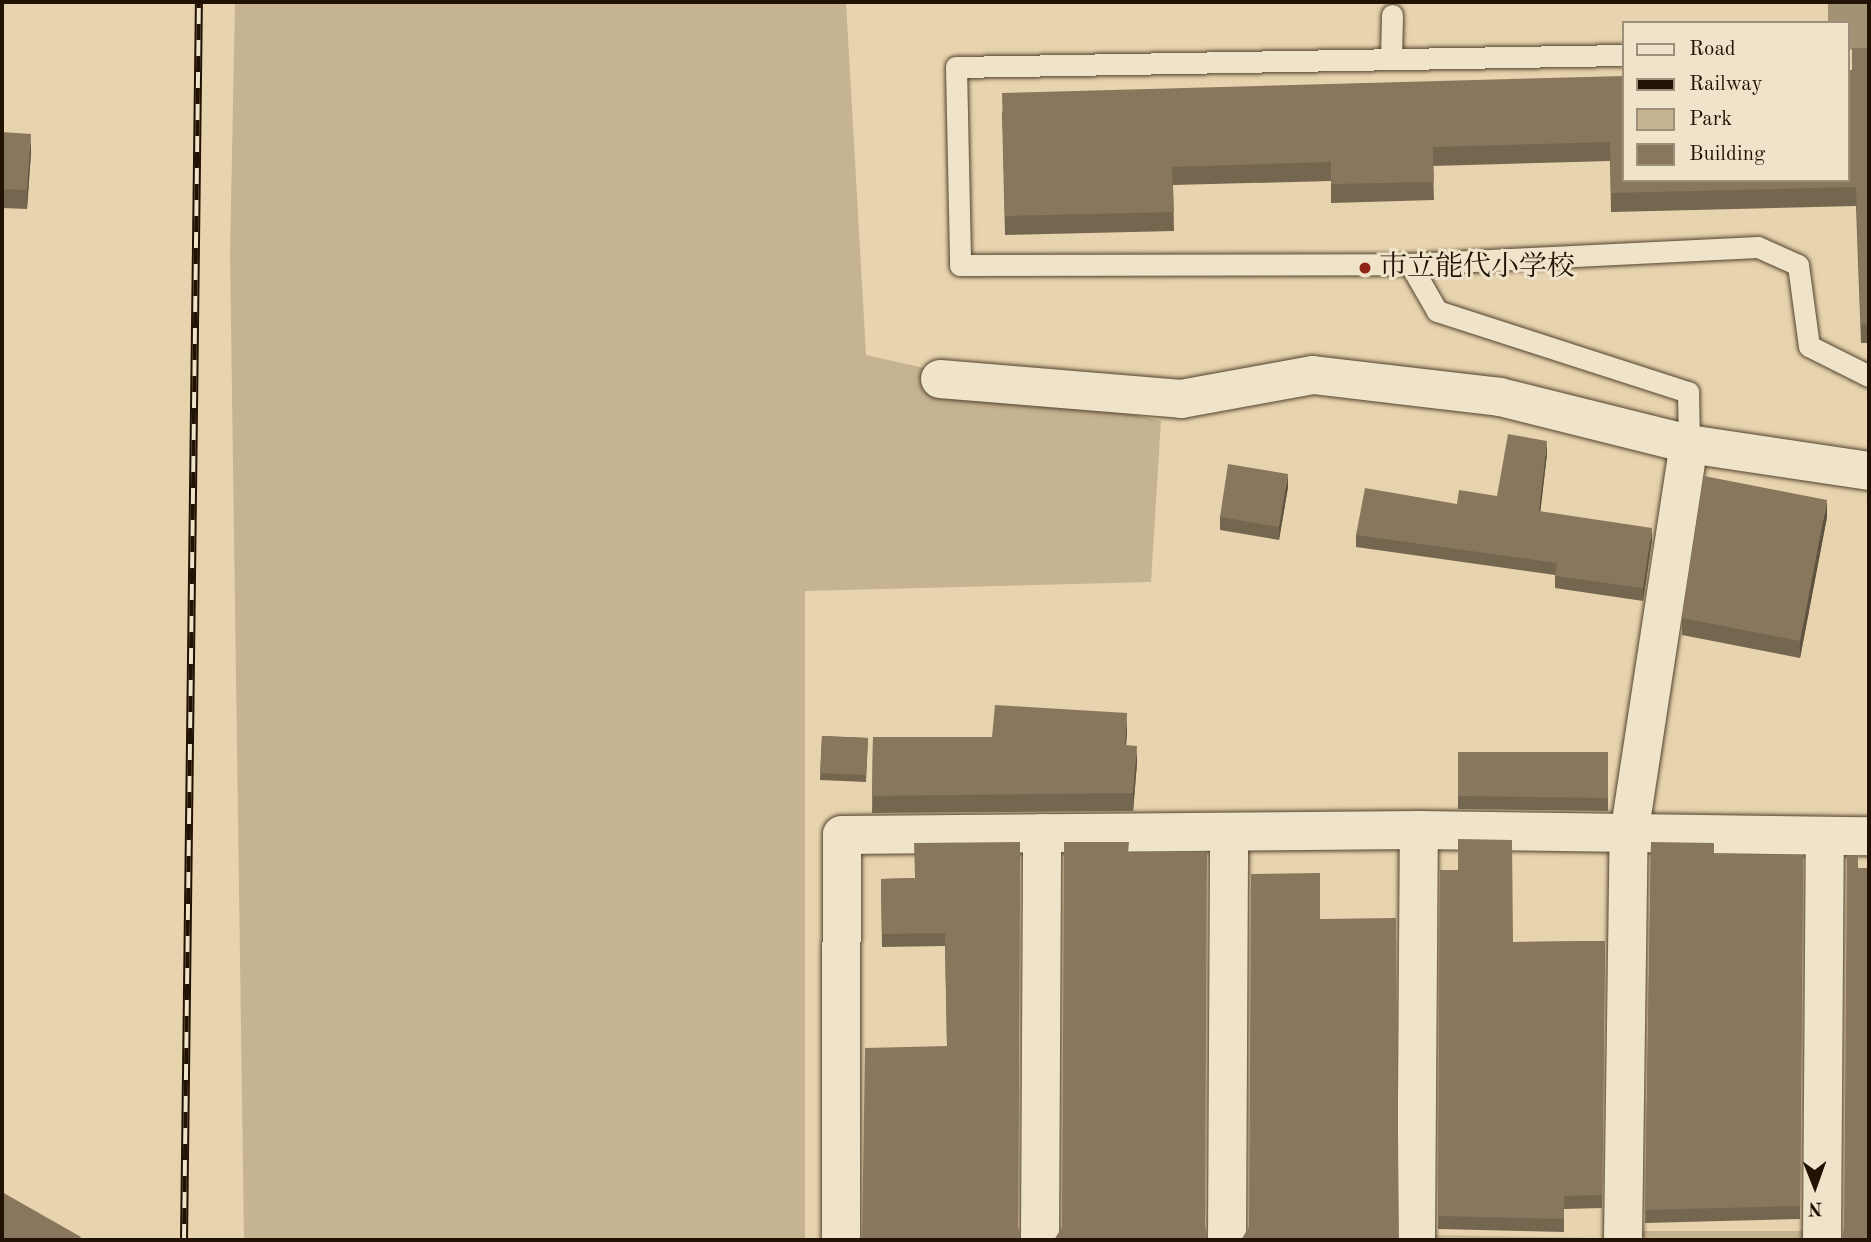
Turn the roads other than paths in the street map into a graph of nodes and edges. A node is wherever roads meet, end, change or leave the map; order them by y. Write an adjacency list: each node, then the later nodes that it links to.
1 (1392, 15): 3 (lane)
2 (1622, 54): 3 (lane)
3 (1391, 59): 4 (lane)
4 (1410, 264): 5 (lane); 7 (lane)
5 (1869, 376)
6 (940, 379): 7 (street)
7 (1689, 444): 8 (street); 12 (street)
8 (1869, 471)
9 (1419, 830): 10 (street); 12 (street); 18 (street)
10 (1229, 832): 11 (street); 17 (street)
11 (1042, 834): 15 (street); 16 (street)
12 (1629, 835): 13 (street); 19 (street)
13 (1825, 836): 14 (street); 20 (street)
14 (1869, 836)
15 (841, 1240)
16 (1040, 1240)
17 (1227, 1240)
18 (1416, 1240)
19 (1623, 1240)
20 (1822, 1240)

